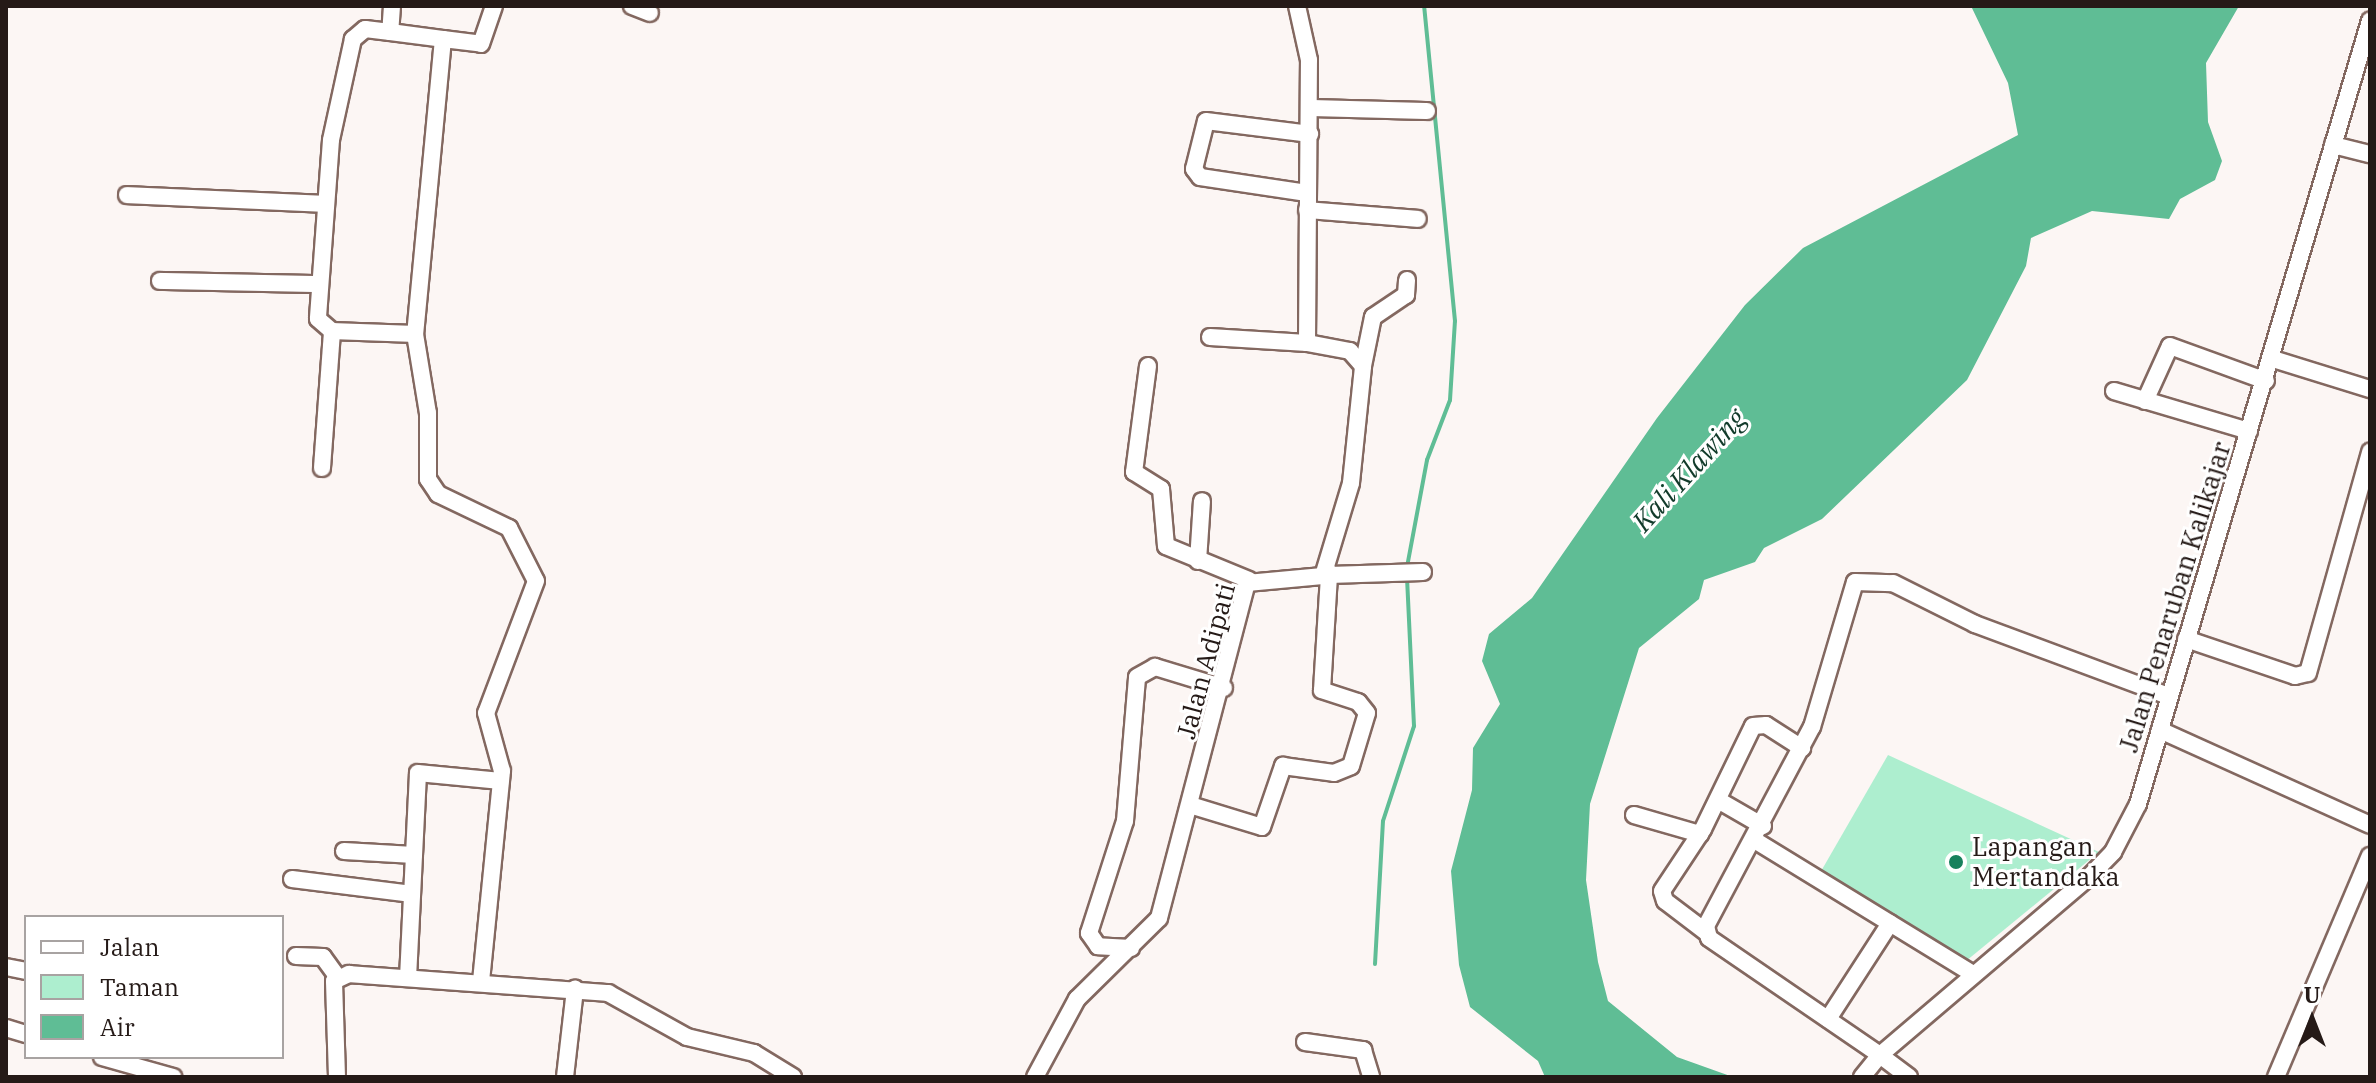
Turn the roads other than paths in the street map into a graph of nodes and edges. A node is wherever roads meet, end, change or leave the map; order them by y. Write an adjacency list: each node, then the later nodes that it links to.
1 (392, 6): 7 (street)
2 (494, 6): 8 (street)
3 (632, 6): 5 (street)
4 (1297, 6): 9 (street)
5 (650, 13)
6 (2370, 21): 12 (street, Jalan Penaruban Kalikajar)
7 (390, 32): 8 (street); 16 (street)
8 (443, 39): 22 (street)
9 (1310, 108): 10 (street); 11 (street)
10 (1427, 111)
11 (1310, 134): 15 (street); 15 (street)
12 (2333, 145): 13 (street); 25 (street, Jalan Penaruban Kalikajar)
13 (2370, 154)
14 (127, 195): 16 (street)
15 (1307, 201): 17 (street); 24 (street)
16 (325, 204): 20 (street)
17 (1418, 219)
18 (1407, 280): 27 (street)
19 (160, 281): 20 (street)
20 (318, 284): 21 (street)
21 (332, 331): 22 (street); 34 (street)
22 (415, 334): 45 (street)
23 (1210, 337): 24 (street)
24 (1307, 343): 27 (street)
25 (2273, 359): 28 (street, Jalan Penaruban Kalikajar); 29 (street)
26 (1148, 366): 36 (street)
27 (1363, 366): 37 (street)
28 (2266, 381): 31 (street); 32 (street, Jalan Penaruban Kalikajar)
29 (2370, 389)
30 (2114, 391): 31 (street)
31 (2145, 401): 32 (street)
32 (2249, 431): 40 (street, Jalan Penaruban Kalikajar)
33 (2370, 452): 40 (street)
34 (322, 468)
35 (1202, 501): 36 (street)
36 (1198, 561): 39 (street)
37 (1328, 572): 38 (street, Jalan Adipati); 39 (street, Jalan Adipati); 47 (street)
38 (1423, 572)
39 (1249, 580): 41 (street, Jalan Adipati)
40 (2186, 639): 42 (street, Jalan Penaruban Kalikajar)
41 (1224, 688): 47 (street, Jalan Adipati); 59 (street)
42 (2169, 696): 43 (street, Jalan Penaruban Kalikajar); 44 (street)
43 (2160, 730): 49 (street); 61 (street, Jalan Penaruban Kalikajar)
44 (1802, 748): 46 (street); 50 (street)
45 (501, 781): 53 (street); 64 (street)
46 (1718, 800): 50 (street); 51 (street)
47 (1190, 805): 59 (street, Jalan Adipati)
48 (1634, 815): 51 (street)
49 (2370, 825)
50 (1760, 833): 57 (street); 58 (street)
51 (1700, 834): 58 (street)
52 (344, 851): 53 (street)
53 (414, 855): 56 (street)
54 (2370, 856): 78 (street)
55 (292, 879): 56 (street)
56 (412, 894): 63 (street)
57 (1890, 923): 61 (street); 66 (street)
58 (1706, 932): 66 (street)
59 (1131, 948): 70 (street, Jalan Adipati)
60 (296, 956): 62 (street)
61 (1973, 974): 68 (street, Jalan Penaruban Kalikajar)
62 (337, 976): 63 (street); 73 (street)
63 (408, 978): 64 (street)
64 (481, 981): 65 (street)
65 (575, 989): 71 (street); 74 (street)
66 (1828, 1019): 68 (street)
67 (1305, 1042): 75 (street)
68 (1880, 1055): 76 (street, Jalan Penaruban Kalikajar); 77 (street)
69 (109, 1059): 72 (street)
70 (1038, 1072)
71 (788, 1076)
72 (173, 1077)
73 (337, 1077)
74 (565, 1077)
75 (1371, 1077)
76 (1862, 1077)
77 (1909, 1077)
78 (2276, 1077)

